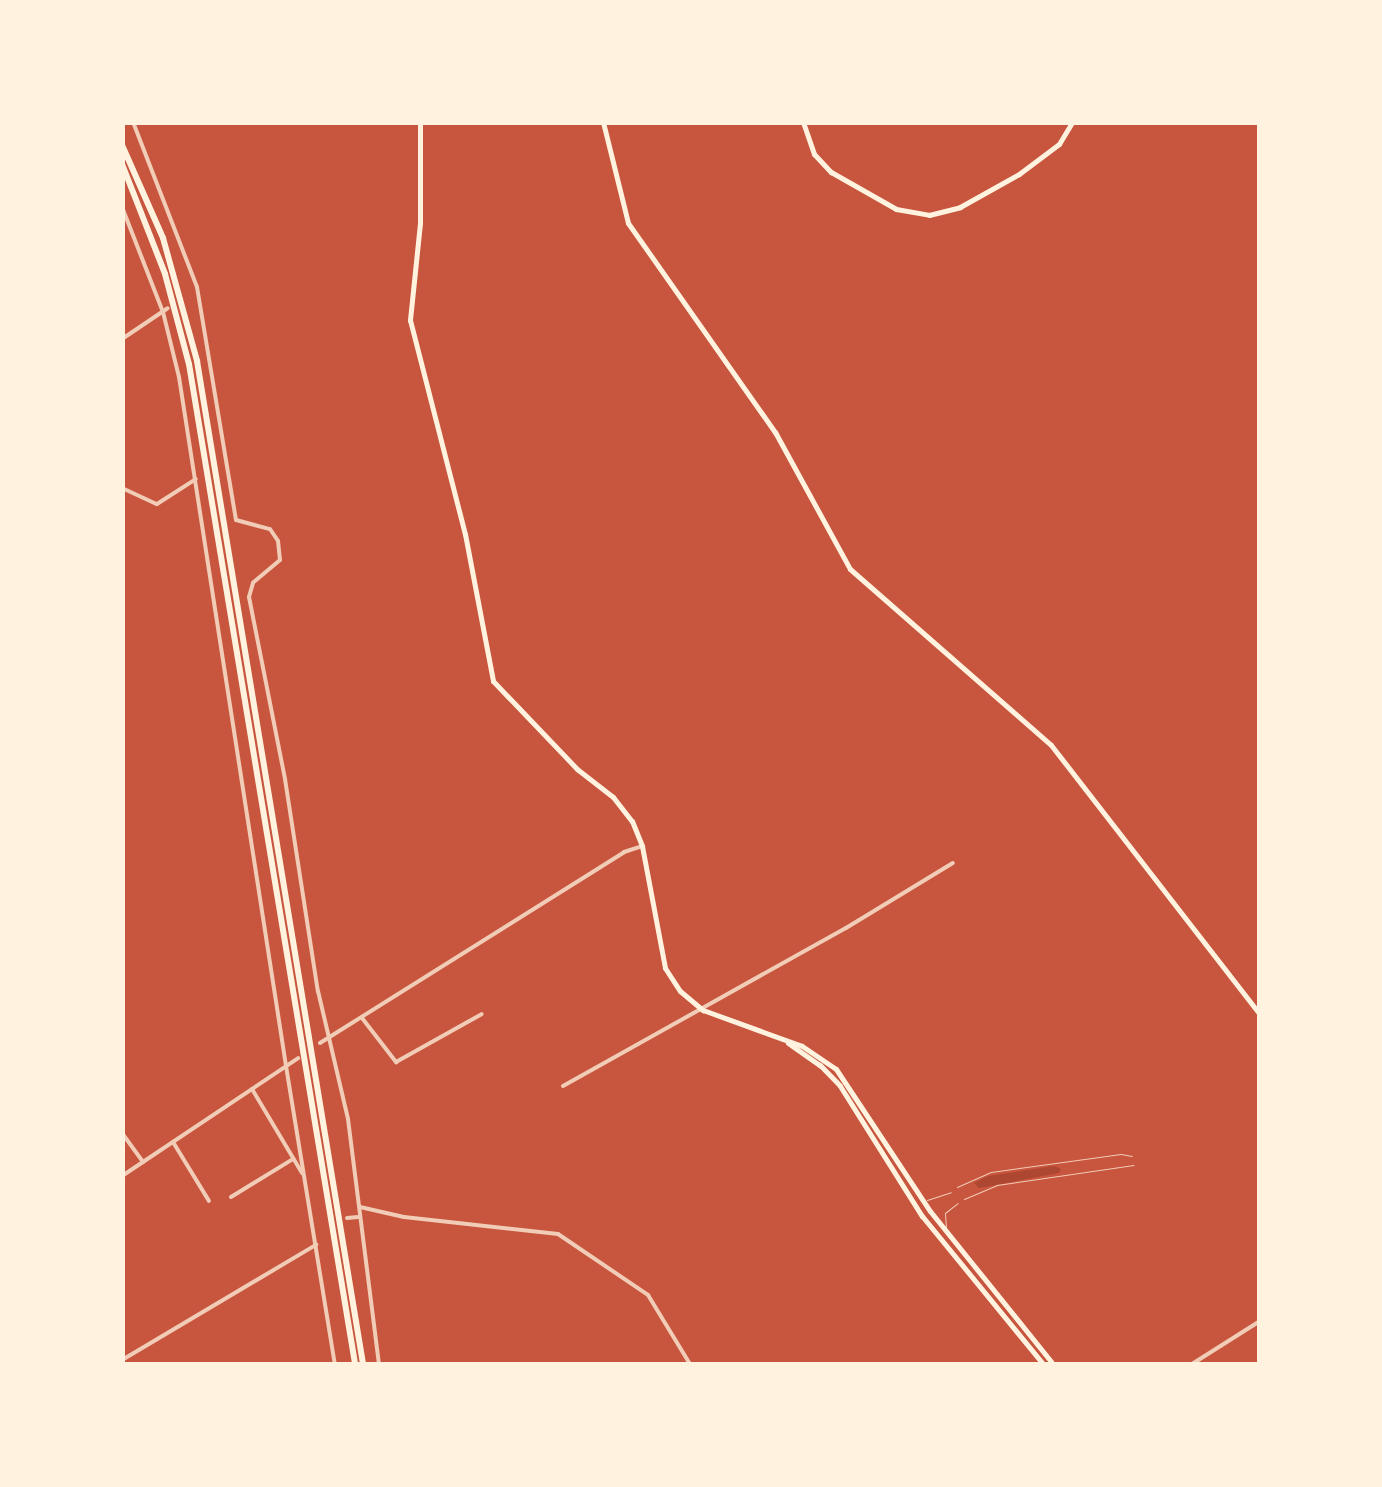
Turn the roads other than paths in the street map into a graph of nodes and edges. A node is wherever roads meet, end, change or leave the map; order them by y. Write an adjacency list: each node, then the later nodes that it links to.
1 (133, 122): 9 (street)
2 (420, 122): 19 (main road)
3 (602, 122): 23 (main road)
4 (804, 122): 5 (main road)
5 (1072, 122)
6 (122, 145): 15 (highway)
7 (122, 164): 57 (highway)
8 (122, 207): 11 (street)
9 (198, 287): 10 (street); 26 (street)
10 (190, 293)
11 (166, 310): 12 (street); 13 (street)
12 (122, 340)
13 (196, 479): 14 (street); 29 (street)
14 (122, 488)
15 (224, 518): 16 (highway); 18 (highway)
16 (235, 529)
17 (244, 582): 18 (highway)
18 (237, 596): 58 (highway)
19 (642, 846): 21 (main road); 24 (street)
20 (953, 863): 21 (street)
21 (703, 1010): 25 (main road); 30 (street)
22 (482, 1014): 24 (street)
23 (1260, 1014)
24 (361, 1016): 26 (street)
25 (778, 1036): 42 (main road); 61 (main road)
26 (327, 1038): 27 (street); 47 (street)
27 (320, 1042)
28 (298, 1058): 29 (street)
29 (286, 1066): 31 (street); 39 (street)
30 (563, 1086)
31 (252, 1089): 33 (street); 35 (street)
32 (122, 1134): 36 (street)
33 (172, 1142): 36 (street); 45 (street)
34 (1132, 1156): 40 (lane)
35 (293, 1159): 39 (street); 43 (street)
36 (143, 1162): 38 (street)
37 (1134, 1165): 44 (lane)
38 (122, 1176)
39 (305, 1177): 51 (street)
40 (957, 1188)
41 (951, 1192): 42 (lane)
42 (920, 1196): 52 (main road)
43 (230, 1198)
44 (964, 1199)
45 (208, 1201)
46 (958, 1203): 52 (lane)
47 (358, 1206): 48 (street); 60 (street)
48 (358, 1217): 49 (street); 59 (street)
49 (346, 1218)
50 (322, 1224): 51 (street)
51 (313, 1227): 53 (street)
52 (949, 1235): 62 (main road)
53 (316, 1245): 55 (street); 56 (street)
54 (1260, 1321): 63 (street)
55 (122, 1360)
56 (335, 1364)
57 (355, 1364)
58 (363, 1364)
59 (379, 1364)
60 (690, 1364)
61 (1043, 1364)
62 (1053, 1364)
63 (1192, 1364)

